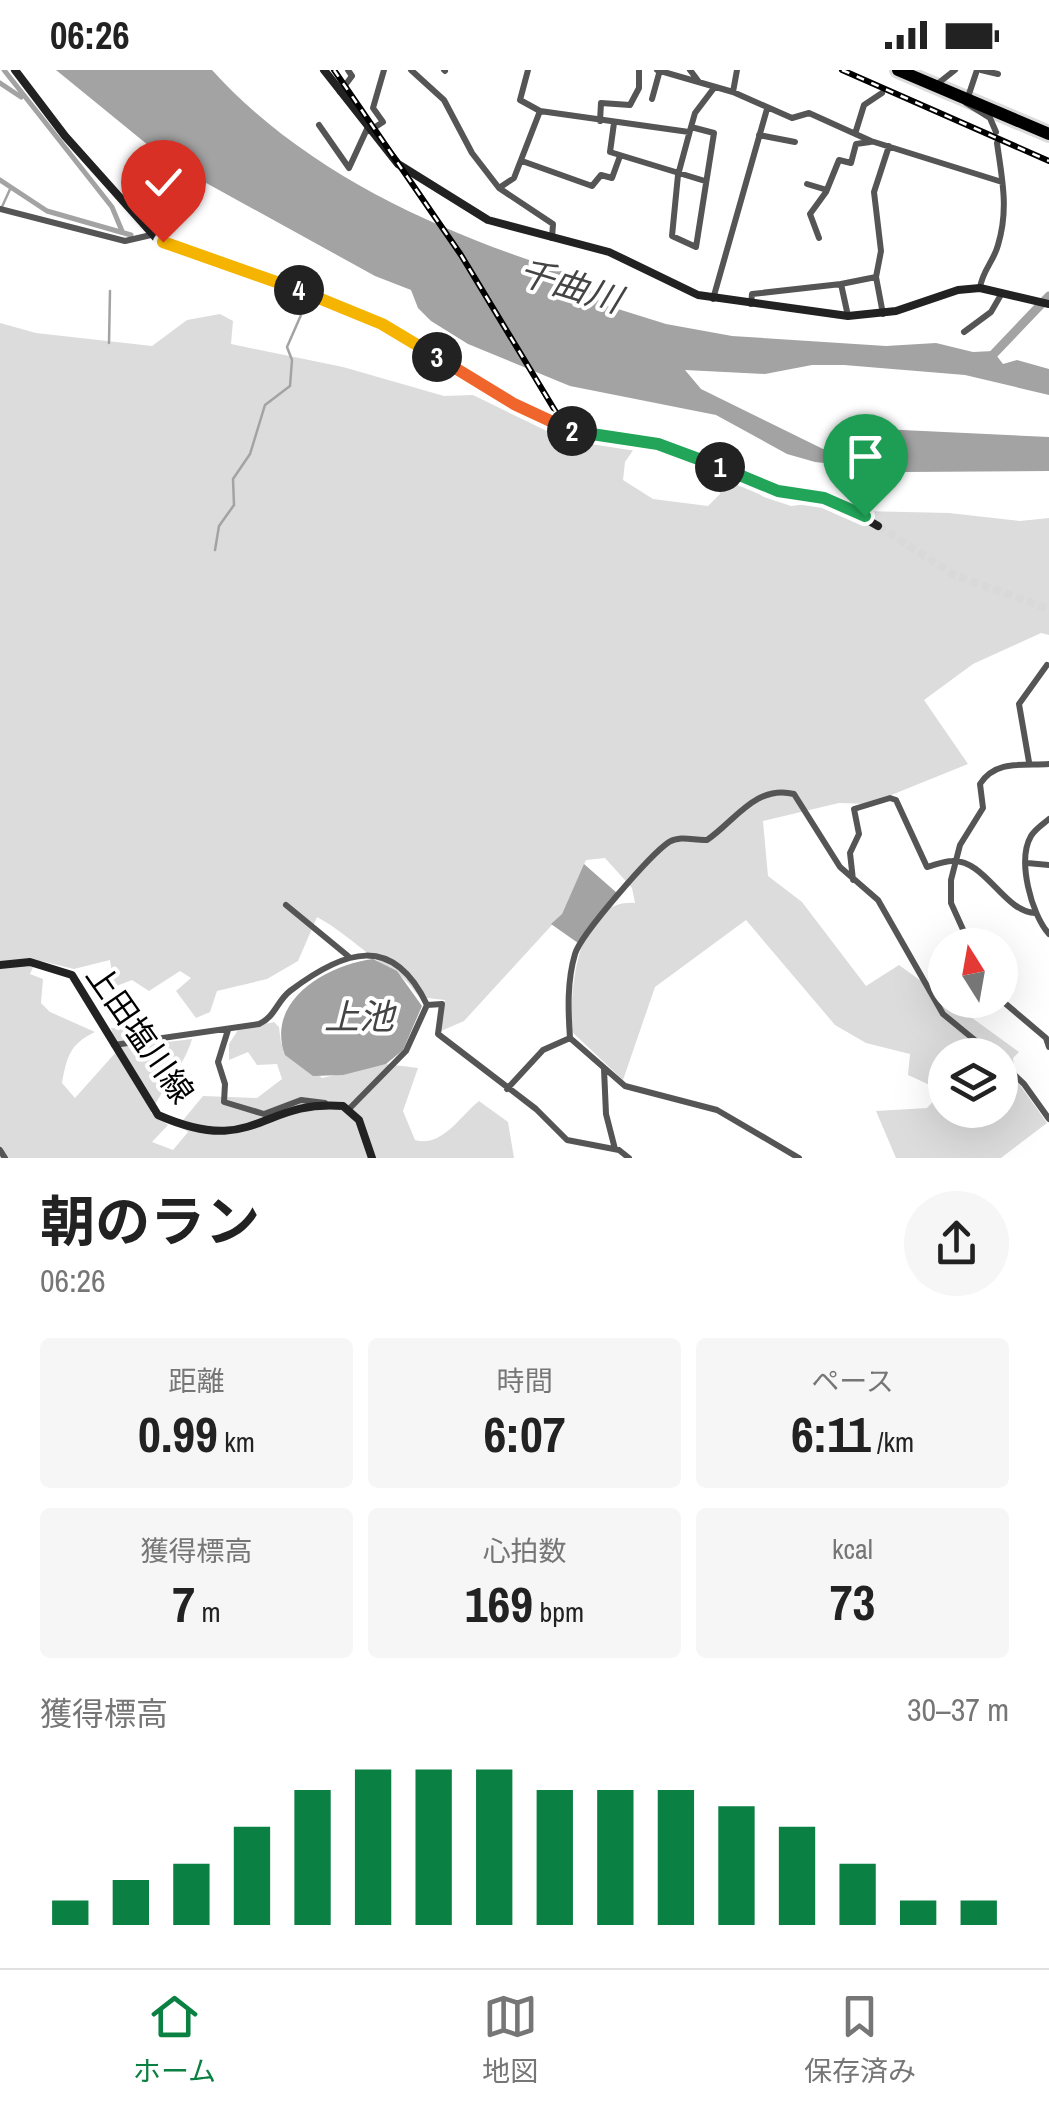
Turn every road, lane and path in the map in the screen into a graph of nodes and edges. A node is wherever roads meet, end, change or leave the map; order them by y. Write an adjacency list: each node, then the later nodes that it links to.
1 (15, 70): 47 (street)
2 (324, 70): 18 (street)
3 (348, 70): 18 (street)
4 (384, 70): 28 (street)
5 (411, 70): 44 (street)
6 (528, 70): 24 (street)
7 (639, 70): 25 (street)
8 (658, 70): 15 (street); 21 (street)
9 (690, 70): 15 (street)
10 (737, 70): 19 (street)
11 (898, 70): 16 (highway)
12 (954, 70): 16 (street)
13 (979, 70): 14 (street); 22 (street)
14 (998, 74)
15 (700, 83): 17 (street)
16 (935, 86): 22 (highway)
17 (714, 88): 19 (street); 29 (street)
18 (340, 92): 28 (street)
19 (732, 92): 23 (street)
20 (882, 93): 31 (street)
21 (652, 99)
22 (966, 100): 30 (street); 32 (highway)
23 (767, 109): 31 (street); 33 (street)
24 (540, 111): 25 (street); 39 (street)
25 (600, 122): 26 (street)
26 (614, 123): 29 (street); 38 (street)
27 (319, 125): 28 (street)
28 (368, 130): 48 (street)
29 (690, 130): 40 (street); 41 (street)
30 (996, 132)
31 (855, 134): 34 (street)
32 (1049, 134)
33 (759, 135): 35 (street); 54 (street)
34 (871, 141): 37 (street); 45 (street)
35 (795, 142)
36 (998, 143): 42 (street)
37 (889, 146): 42 (street); 50 (street)
38 (620, 156): 39 (street); 40 (street)
39 (522, 161): 44 (street)
40 (678, 174): 41 (street); 41 (street)
41 (705, 181)
42 (1002, 182): 52 (street)
43 (807, 184): 45 (street)
44 (499, 188): 48 (street)
45 (827, 190): 49 (street)
46 (0, 209): 47 (street)
47 (151, 235): 60 (street, bridge)
48 (552, 238): 54 (street)
49 (819, 238)
50 (876, 277): 51 (street); 57 (street)
51 (842, 284): 56 (street); 58 (street)
52 (980, 288): 53 (street); 57 (street)
53 (1002, 293): 55 (street); 59 (street)
54 (713, 299): 56 (street)
55 (1049, 304)
56 (750, 305): 58 (street)
57 (883, 314): 58 (street)
58 (848, 316)
59 (964, 332)
60 (878, 526)
61 (1046, 665): 62 (street)
62 (1029, 762): 63 (street); 65 (street)
63 (1049, 764)
64 (1049, 819): 66 (street)
65 (955, 861): 68 (street); 70 (street); 71 (street)
66 (1026, 863): 67 (street); 70 (street)
67 (1049, 865)
68 (853, 880): 79 (street); 80 (street)
69 (286, 905): 73 (street)
70 (1035, 913): 72 (street)
71 (962, 928)
72 (1049, 934)
73 (348, 956): 75 (street); 77 (street)
74 (0, 965): 81 (street, 上田塩川線)
75 (427, 1005): 85 (street); 87 (street)
76 (1018, 1013): 78 (street)
77 (228, 1030): 81 (street); 86 (street)
78 (1047, 1036): 82 (street)
79 (570, 1038): 83 (street); 85 (street)
80 (970, 1038)
81 (114, 1044): 90 (street, 上田塩川線)
82 (1049, 1047)
83 (604, 1068): 91 (street); 96 (street)
84 (1018, 1078): 88 (street)
85 (506, 1089): 91 (street)
86 (332, 1105): 87 (street); 89 (street)
87 (349, 1109): 94 (street)
88 (1049, 1120)
89 (264, 1135)
90 (200, 1140)
91 (615, 1149): 95 (street)
92 (0, 1150): 93 (street)
93 (6, 1158)
94 (372, 1158)
95 (629, 1158)
96 (799, 1158)

